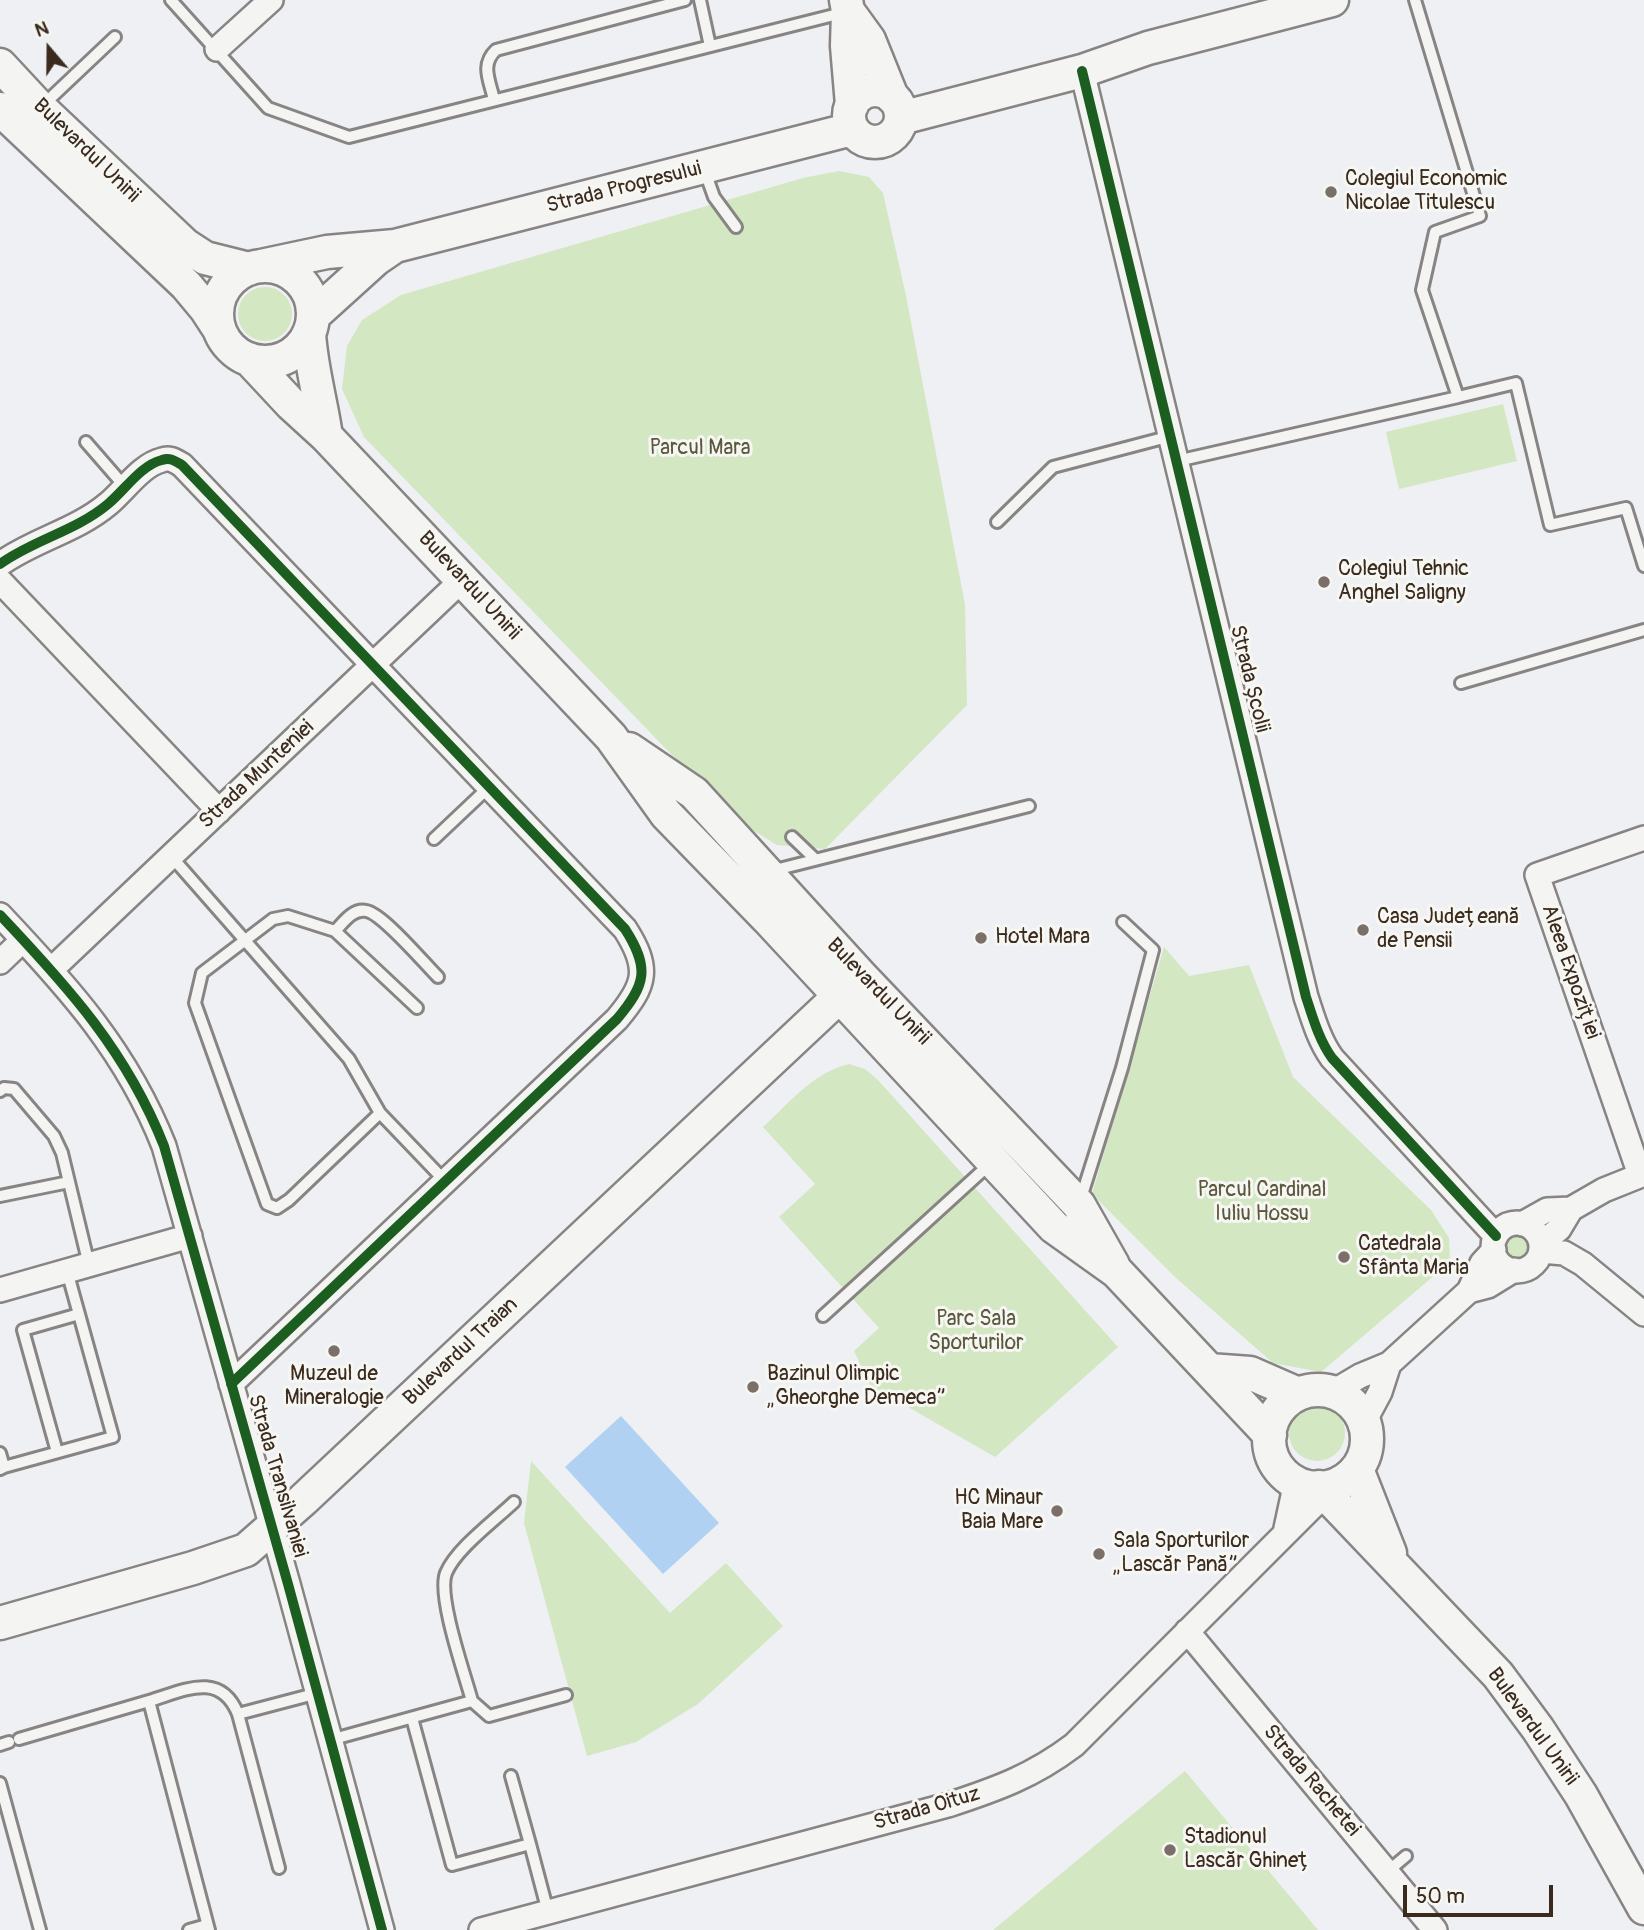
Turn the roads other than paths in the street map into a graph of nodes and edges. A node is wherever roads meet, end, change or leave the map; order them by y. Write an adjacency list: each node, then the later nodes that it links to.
1 (172, 0): 10 (lane)
2 (271, 0): 10 (street)
3 (685, 0): 13 (lane)
4 (700, 0): 9 (lane)
5 (1332, 0): 12 (main road, Strada Progresului)
6 (1415, 0): 25 (lane)
7 (847, 6): 9 (lane); 14 (main road); 17 (main road)
8 (116, 37): 15 (lane)
9 (710, 46): 13 (lane)
10 (217, 49): 13 (lane)
11 (0, 65): 15 (main road, Bulevardul Unirii)
12 (1082, 71): 14 (main road, Strada Progresului); 27 (street, Strada Școlii)
13 (494, 100)
14 (897, 107): 17 (main road, Strada Progresului); 17 (main road)
15 (40, 108): 21 (main road, Bulevardul Unirii)
16 (0, 109): 23 (main road, Bulevardul Unirii)
17 (852, 117): 18 (main road, Strada Progresului)
18 (704, 168): 19 (lane); 20 (main road, Strada Progresului)
19 (736, 227)
20 (396, 246): 21 (main road, Strada Progresului); 22 (main road, Strada Progresului)
21 (255, 267): 22 (main road, Bulevardul Unirii); 23 (main road)
22 (311, 325): 24 (main road); 26 (main road, Bulevardul Unirii)
23 (219, 329): 24 (main road, Bulevardul Unirii)
24 (249, 359): 26 (main road, Bulevardul Unirii)
25 (1458, 397): 29 (lane); 33 (lane)
26 (326, 436): 34 (main road, Bulevardul Unirii)
27 (1171, 436): 29 (street, Strada Școlii); 31 (lane)
28 (86, 442): 30 (lane)
29 (1177, 461): 70 (street, Strada Școlii)
30 (125, 488): 32 (street); 37 (street)
31 (997, 522)
32 (0, 564)
33 (1644, 566)
34 (462, 580): 37 (street, Strada Munteniei); 39 (main road, Bulevardul Unirii)
35 (0, 581): 42 (street)
36 (1644, 630): 38 (lane)
37 (373, 665): 40 (street); 42 (street, Strada Munteniei)
38 (1461, 683)
39 (611, 737): 48 (main road, Bulevardul Unirii); 48 (main road, Bulevardul Unirii)
40 (489, 787): 45 (lane); 63 (street)
41 (1029, 806): 47 (lane)
42 (219, 811): 46 (street, Strada Munteniei)
43 (792, 837): 47 (lane)
44 (1644, 838): 62 (street, Aleea Expoziției)
45 (434, 839)
46 (171, 856): 52 (lane); 55 (street, Strada Munteniei)
47 (815, 859): 48 (lane)
48 (745, 872): 57 (main road, Bulevardul Unirii); 57 (main road, Bulevardul Unirii)
49 (0, 915): 53 (street, Strada Transilvaniei)
50 (1122, 922): 66 (lane)
51 (335, 931): 52 (lane); 56 (lane); 58 (lane)
52 (244, 939): 60 (lane); 60 (lane)
53 (23, 940): 54 (street); 55 (street, Strada Transilvaniei)
54 (0, 962)
55 (51, 970): 69 (street, Strada Transilvaniei)
56 (438, 977)
57 (850, 986): 61 (main road, Bulevardul Unirii); 66 (main road, Bulevardul Unirii); 93 (main road, Bulevardul Traian)
58 (417, 1008)
59 (0, 1091): 64 (lane)
60 (380, 1113): 63 (lane)
61 (992, 1161): 75 (main road, Bulevardul Unirii); 80 (lane)
62 (1642, 1175): 67 (street)
63 (446, 1181): 83 (street)
64 (69, 1182): 65 (lane); 72 (lane)
65 (0, 1196)
66 (1079, 1205): 75 (main road, Bulevardul Unirii)
67 (1571, 1209): 68 (street); 71 (street)
68 (1522, 1224): 70 (street); 71 (street)
69 (190, 1236): 72 (street); 83 (street, Strada Transilvaniei)
70 (1495, 1243): 73 (street); 77 (street)
71 (1541, 1248): 73 (street); 79 (street)
72 (89, 1265): 74 (street)
73 (1514, 1270): 77 (street)
74 (67, 1271): 76 (street); 78 (lane)
75 (1117, 1272): 82 (main road, Bulevardul Unirii)
76 (0, 1290)
77 (1469, 1291): 81 (street)
78 (79, 1314): 88 (lane); 88 (lane)
79 (1644, 1314)
80 (823, 1316)
81 (1389, 1364): 84 (street); 86 (street)
82 (1209, 1370): 85 (main road); 87 (main road, Bulevardul Unirii)
83 (231, 1384): 93 (street, Strada Transilvaniei)
84 (1333, 1392): 85 (main road); 86 (main road)
85 (1298, 1394): 87 (main road)
86 (1364, 1422): 91 (main road)
87 (1270, 1435): 91 (main road)
88 (57, 1452): 90 (lane)
89 (0, 1453): 90 (lane)
90 (2, 1468)
91 (1326, 1483): 95 (street, Strada Oituz); 110 (main road, Bulevardul Unirii)
92 (514, 1502): 99 (lane)
93 (272, 1527): 94 (main road, Bulevardul Traian); 96 (street, Strada Transilvaniei)
94 (0, 1623)
95 (1187, 1631): 109 (street, Strada Rachetei); 111 (street, Strada Oituz)
96 (318, 1693): 100 (lane); 102 (street, Strada Transilvaniei)
97 (566, 1695): 99 (lane)
98 (149, 1700): 100 (lane); 103 (lane); 112 (lane)
99 (472, 1701): 101 (lane)
100 (238, 1714): 108 (lane)
101 (412, 1718): 102 (lane); 106 (lane)
102 (330, 1740): 115 (street, Strada Transilvaniei)
103 (9, 1742)
104 (512, 1776): 106 (lane)
105 (0, 1783): 113 (lane)
106 (530, 1844): 111 (lane)
107 (1406, 1856): 109 (lane)
108 (279, 1868)
109 (1387, 1872): 117 (street, Strada Rachetei)
110 (1644, 1908)
111 (548, 1912): 116 (street, Strada Oituz)
112 (208, 1928): 114 (lane)
113 (40, 1930)
114 (189, 1930)
115 (382, 1930)
116 (481, 1930)
117 (1435, 1930)

